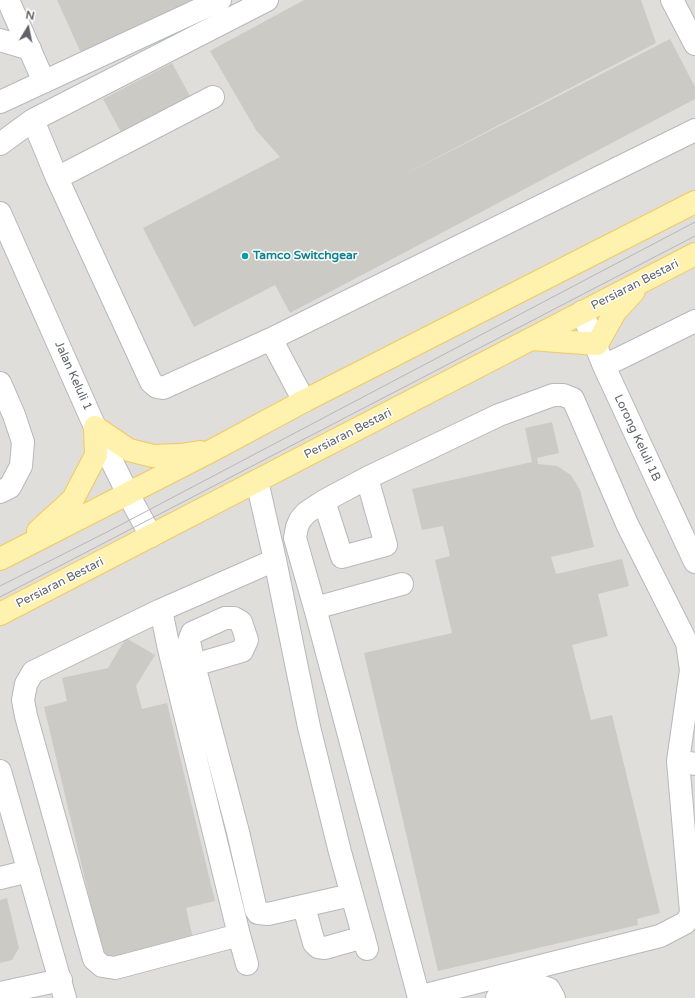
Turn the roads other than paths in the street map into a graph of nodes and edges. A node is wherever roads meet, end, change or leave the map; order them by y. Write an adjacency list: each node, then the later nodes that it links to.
1 (8, 0): 7 (street)
2 (220, 0): 8 (street)
3 (267, 0): 11 (street)
4 (672, 0): 6 (street)
5 (0, 40): 7 (street)
6 (695, 44)
7 (30, 49): 8 (street)
8 (44, 82): 10 (street)
9 (213, 97): 14 (street)
10 (0, 102)
11 (33, 120): 13 (street); 14 (street)
12 (695, 130): 21 (street)
13 (0, 144)
14 (57, 178): 21 (street)
15 (695, 202): 26 (main road)
16 (2, 222): 27 (street, Jalan Keluli 1)
17 (695, 254): 18 (main road, Persiaran Bestari)
18 (643, 281): 19 (main road, Persiaran Bestari); 23 (main road)
19 (582, 312): 22 (main road, Persiaran Bestari); 23 (street, Lorong Keluli 1B)
20 (695, 321): 24 (street)
21 (271, 339): 26 (street)
22 (531, 339): 23 (main road); 30 (main road, Persiaran Bestari)
23 (597, 344): 24 (street, Lorong Keluli 1B)
24 (604, 366): 38 (street, Lorong Keluli 1B)
25 (0, 383): 31 (street)
26 (304, 401): 28 (main road)
27 (95, 427): 28 (main road); 32 (street, Jalan Keluli 1); 35 (main road)
28 (213, 450): 32 (main road)
29 (367, 478): 33 (street); 33 (street); 46 (street)
30 (257, 481): 34 (main road, Persiaran Bestari); 37 (street)
31 (0, 492)
32 (128, 494): 34 (street, Jalan Keluli 1); 35 (main road)
33 (324, 501): 40 (street)
34 (151, 536): 42 (main road, Persiaran Bestari)
35 (19, 548): 36 (main road)
36 (0, 559)
37 (275, 560): 41 (street); 44 (street)
38 (695, 562)
39 (402, 584): 40 (street)
40 (315, 608): 43 (street)
41 (161, 610): 52 (street); 52 (street)
42 (0, 614)
43 (323, 642): 44 (street); 46 (street)
44 (294, 649): 50 (street)
45 (194, 665): 51 (street)
46 (686, 763)
47 (0, 771): 48 (street)
48 (29, 871): 49 (street); 54 (street)
49 (0, 878)
50 (351, 895): 51 (street); 51 (street)
51 (304, 907)
52 (239, 934): 53 (street)
53 (247, 964)
54 (63, 989): 55 (street)
55 (0, 993)
56 (497, 998): 57 (street)
57 (554, 998)

